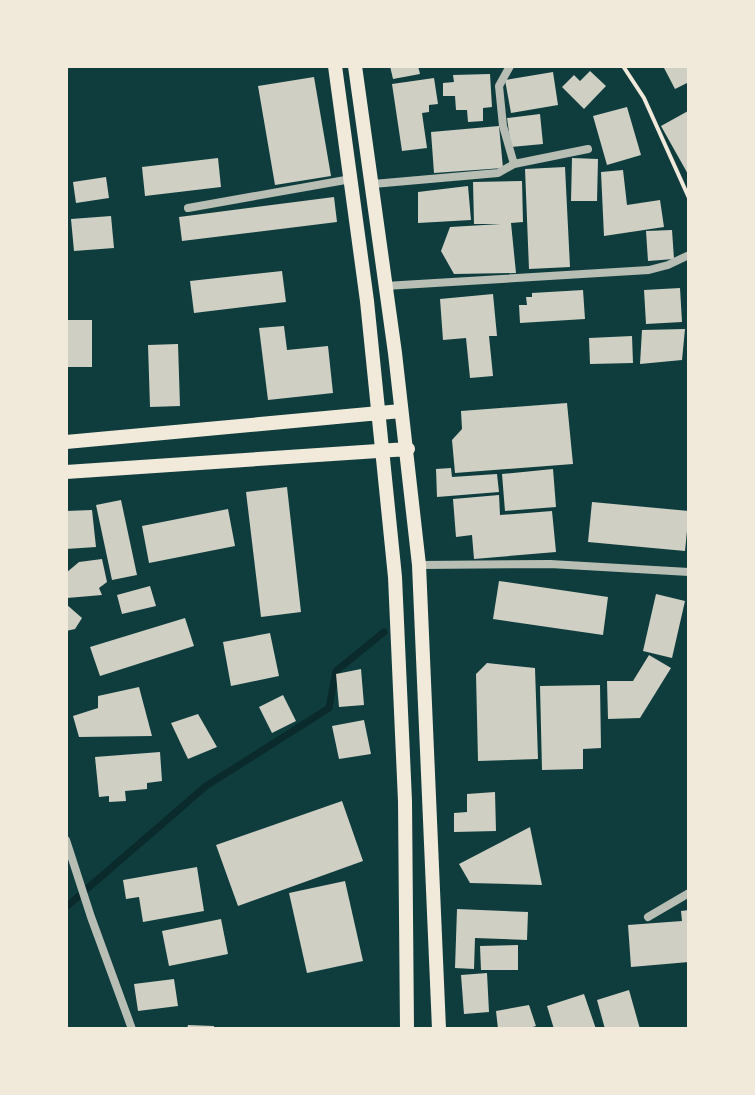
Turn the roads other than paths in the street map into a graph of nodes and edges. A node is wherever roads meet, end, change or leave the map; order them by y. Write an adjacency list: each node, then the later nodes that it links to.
1 (335, 66): 6 (main road)
2 (355, 66): 7 (main road)
3 (510, 66): 5 (street)
4 (588, 149): 5 (street)
5 (514, 164): 7 (street)
6 (351, 179): 8 (street); 12 (main road)
7 (373, 184): 10 (main road)
8 (188, 208)
9 (689, 255): 10 (street)
10 (385, 286): 11 (main road)
11 (401, 411): 12 (main road); 14 (main road)
12 (379, 413): 13 (main road); 15 (main road)
13 (66, 442)
14 (408, 449): 15 (main road); 17 (main road)
15 (380, 450): 16 (main road); 23 (main road)
16 (66, 472)
17 (419, 565): 18 (street); 24 (main road)
18 (685, 572)
19 (66, 840): 22 (street)
20 (689, 893): 21 (street)
21 (648, 917)
22 (132, 1029)
23 (407, 1029)
24 (439, 1029)

